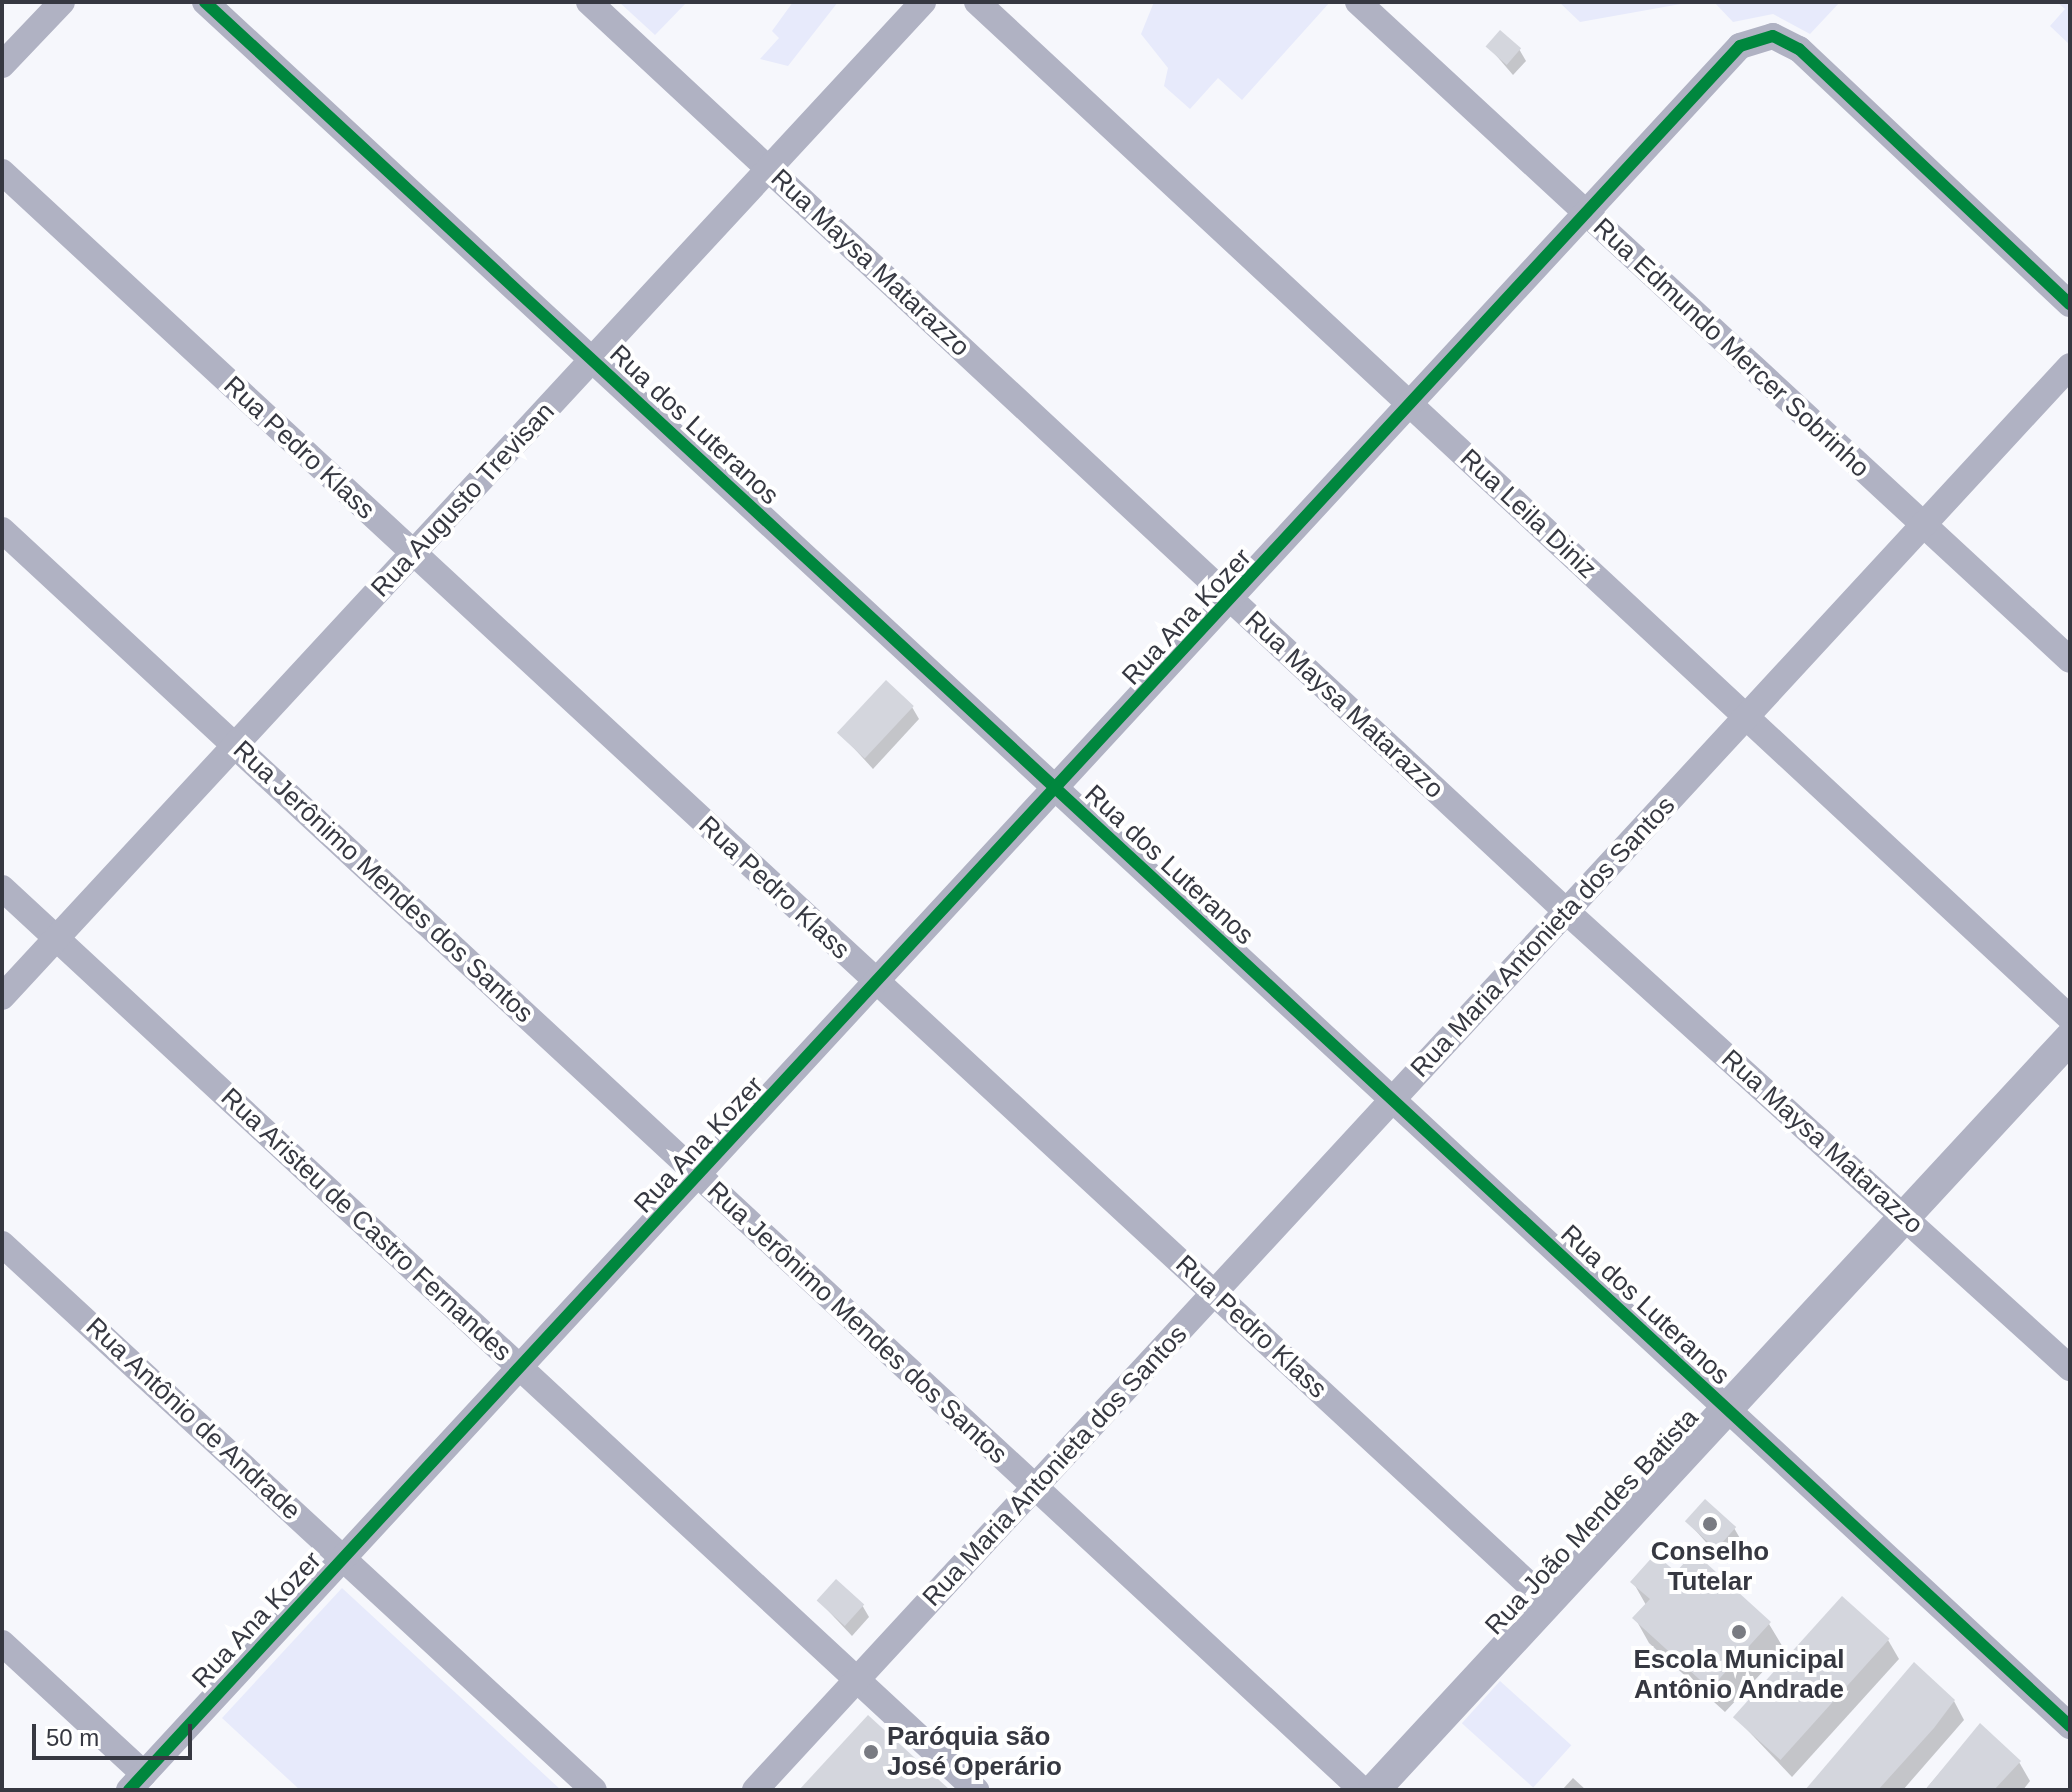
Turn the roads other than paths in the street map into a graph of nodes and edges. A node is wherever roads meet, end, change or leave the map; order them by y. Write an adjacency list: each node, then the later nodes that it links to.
1 (62, 2): 7 (street)
2 (205, 2): 12 (street, Rua dos Luteranos)
3 (589, 2): 8 (street, Rua Maysa Matarazzo)
4 (923, 2): 8 (street, Rua Augusto Trevisan)
5 (1358, 2): 10 (street, Rua Edmundo Mercer Sobrinho)
6 (981, 6): 14 (street, Rua Leila Diniz)
7 (2, 65)
8 (769, 170): 12 (street, Rua Augusto Trevisan); 18 (street, Rua Maysa Matarazzo)
9 (2, 172): 17 (street, Rua Pedro Klass)
10 (1590, 217): 11 (street, Rua Ana Kozer); 14 (street, Rua Ana Kozer); 15 (street, Rua Edmundo Mercer Sobrinho)
11 (2070, 304)
12 (592, 361): 17 (street, Rua Augusto Trevisan); 22 (street, Rua dos Luteranos)
13 (2070, 366): 15 (street, Rua Maria Antonieta dos Santos)
14 (1414, 406): 18 (street, Rua Ana Kozer); 20 (street, Rua Leila Diniz)
15 (1922, 526): 19 (street, Rua Edmundo Mercer Sobrinho); 20 (street, Rua Maria Antonieta dos Santos)
16 (2, 530): 21 (street, Rua Jerônimo Mendes dos Santos)
17 (413, 554): 21 (street, Rua Augusto Trevisan); 26 (street, Rua Pedro Klass)
18 (1232, 600): 22 (street, Rua Ana Kozer); 24 (street, Rua Maysa Matarazzo)
19 (2070, 660)
20 (1744, 718): 24 (street, Rua Maria Antonieta dos Santos); 28 (street, Rua Leila Diniz)
21 (236, 745): 25 (street, Rua Augusto Trevisan); 31 (street, Rua Jerônimo Mendes dos Santos)
22 (1057, 792): 26 (street, Rua Ana Kozer); 30 (street, Rua dos Luteranos)
23 (2, 888): 25 (street, Rua Aristeu de Castro Fernandes)
24 (1567, 912): 30 (street, Rua Maria Antonieta dos Santos); 32 (street, Rua Maysa Matarazzo)
25 (56, 938): 27 (street, Rua Augusto Trevisan); 35 (street, Rua Aristeu de Castro Fernandes)
26 (880, 986): 31 (street, Rua Ana Kozer); 34 (street, Rua Pedro Klass)
27 (2, 997)
28 (2070, 1018)
29 (2070, 1038): 32 (street, Rua João Mendes Batista)
30 (1392, 1101): 34 (street, Rua Maria Antonieta dos Santos); 37 (street, Rua dos Luteranos)
31 (699, 1176): 35 (street, Rua Ana Kozer); 38 (street, Rua Jerônimo Mendes dos Santos)
32 (1905, 1216): 36 (street, Rua Maysa Matarazzo); 37 (street, Rua João Mendes Batista)
33 (2, 1244): 39 (street, Rua Antônio de Andrade)
34 (1214, 1294): 38 (street, Rua Maria Antonieta dos Santos); 40 (street, Rua Pedro Klass)
35 (520, 1368): 39 (street, Rua Ana Kozer); 42 (street, Rua Aristeu de Castro Fernandes)
36 (2070, 1368)
37 (1726, 1410): 40 (street, Rua João Mendes Batista); 43 (street, Rua dos Luteranos)
38 (1035, 1489): 42 (street, Rua Maria Antonieta dos Santos); 48 (street, Rua Jerônimo Mendes dos Santos)
39 (344, 1558): 44 (street, Rua Ana Kozer); 45 (street, Rua Antônio de Andrade)
40 (1548, 1602): 49 (street, Rua João Mendes Batista)
41 (2, 1643): 44 (street)
42 (856, 1680): 46 (street, Rua Maria Antonieta dos Santos); 47 (street, Rua Aristeu de Castro Fernandes)
43 (2070, 1726)
44 (137, 1782)
45 (594, 1790)
46 (755, 1790)
47 (976, 1790)
48 (1362, 1790)
49 (1374, 1790)

